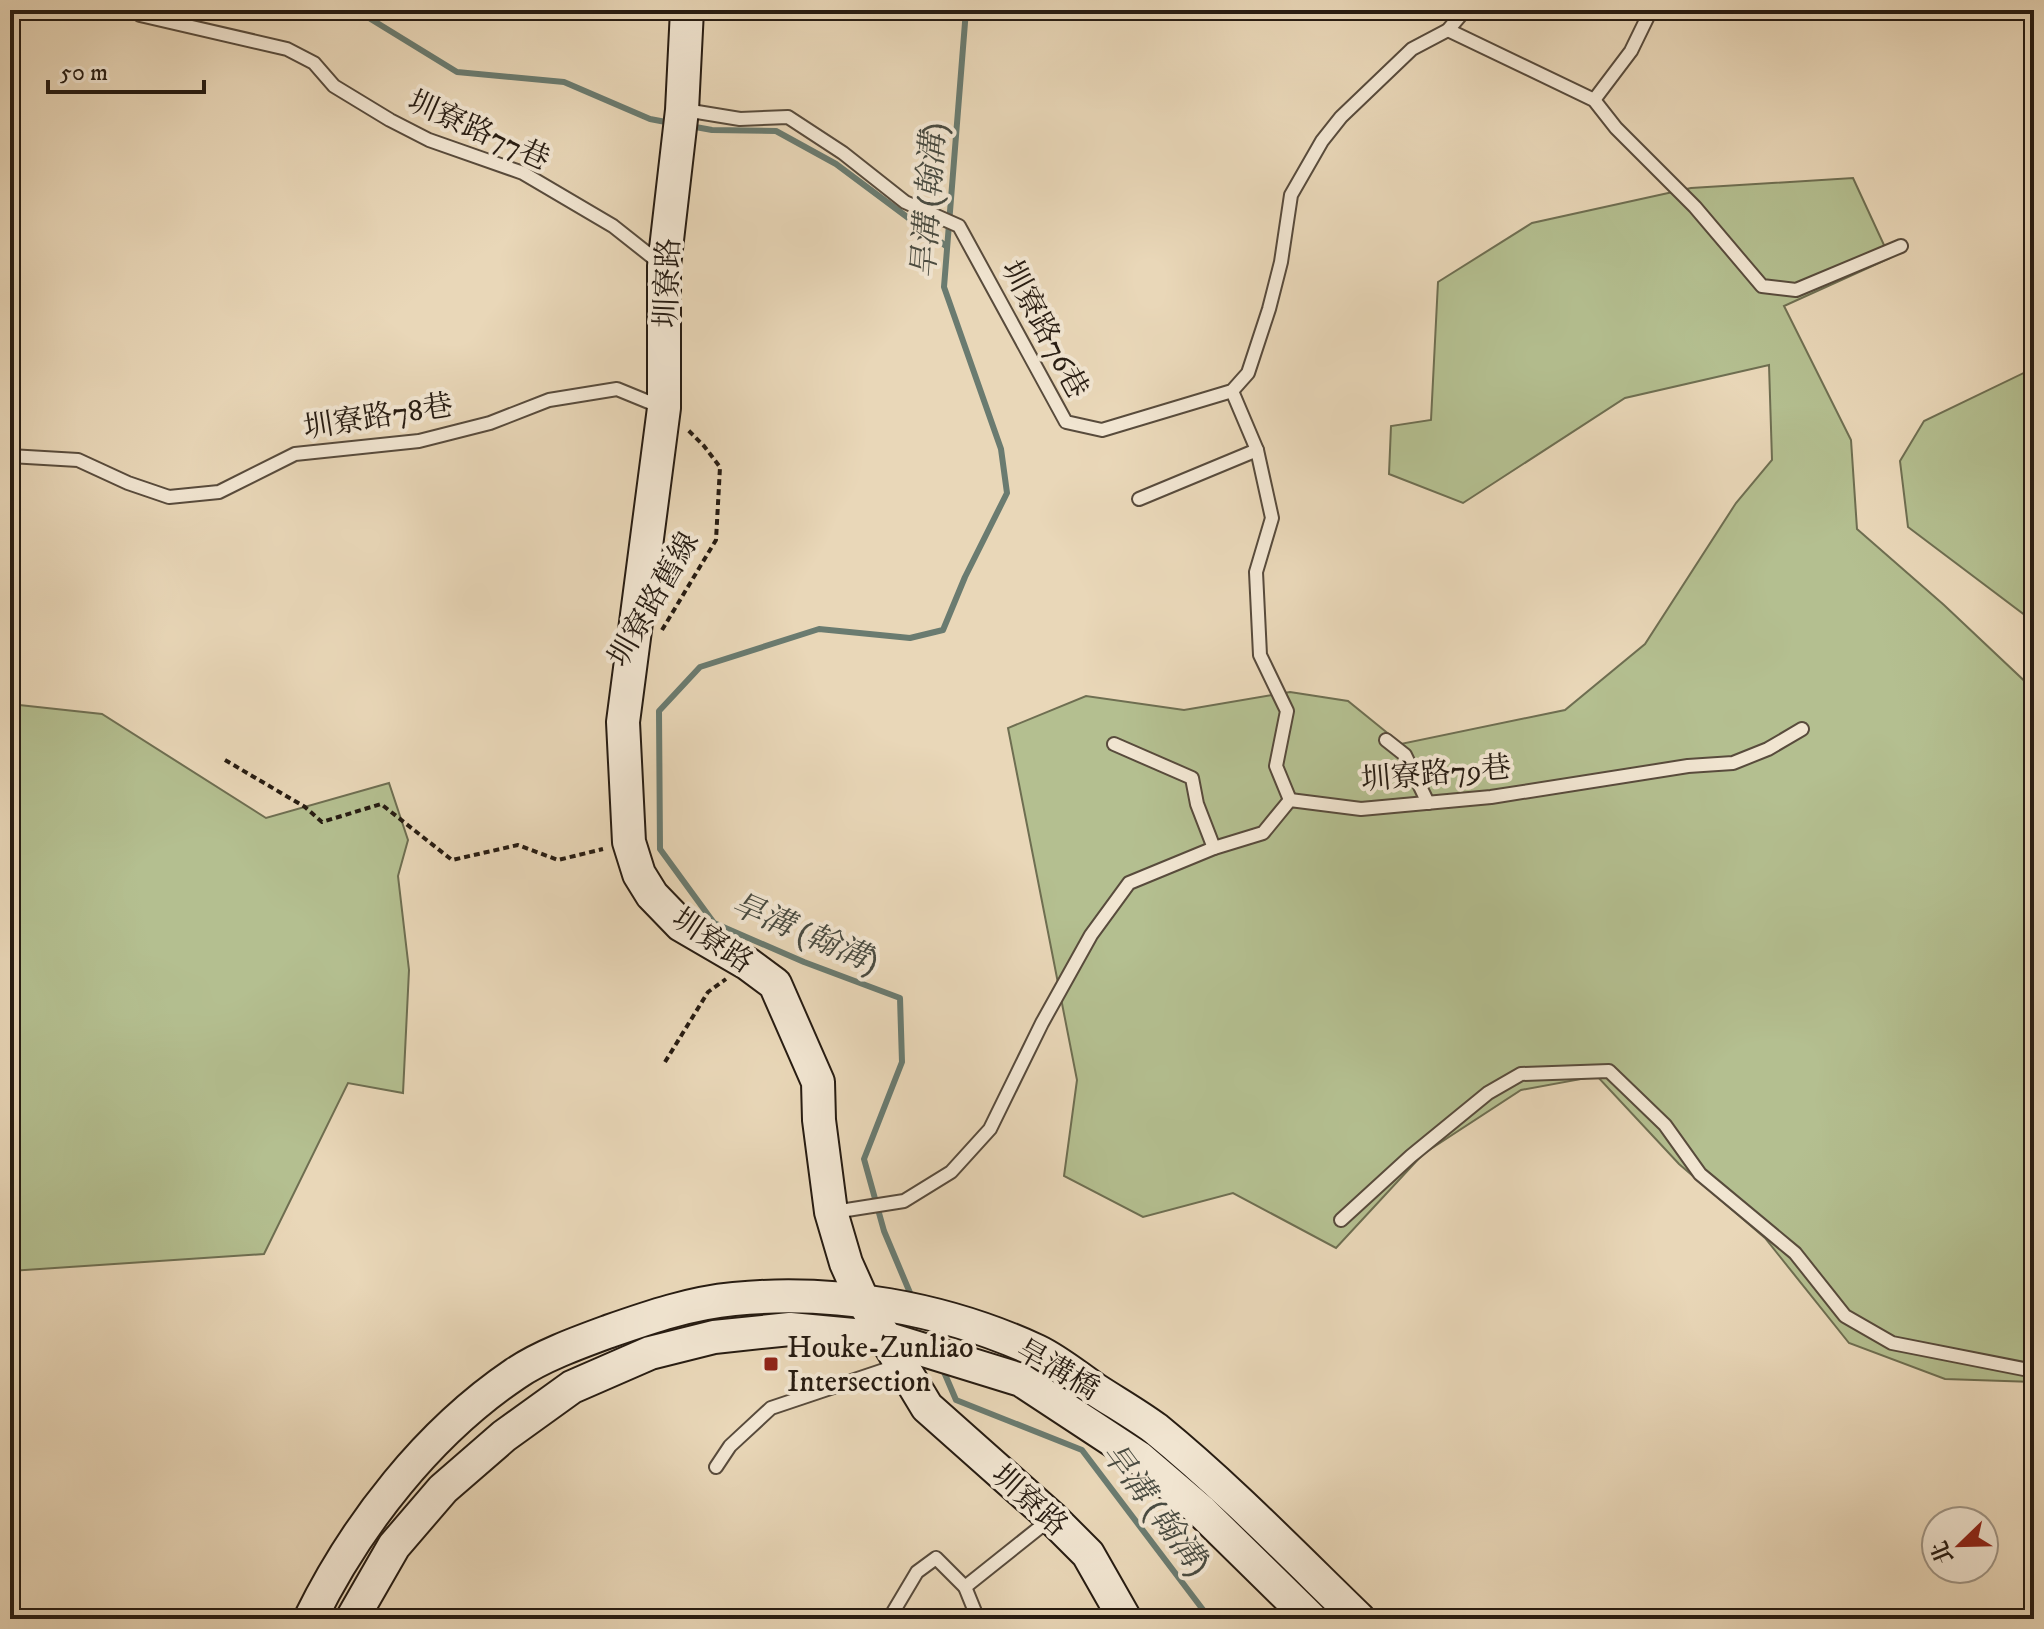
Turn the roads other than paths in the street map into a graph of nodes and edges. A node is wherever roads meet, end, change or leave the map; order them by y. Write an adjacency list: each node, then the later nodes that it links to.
1 (135, 10): 9 (lane, 圳寮路77巷)
2 (687, 10): 7 (street, 圳寮路)
3 (1465, 10): 5 (lane)
4 (1651, 10): 6 (lane)
5 (1448, 30): 6 (lane); 10 (lane)
6 (1594, 100): 8 (lane)
7 (682, 110): 9 (street, 圳寮路); 10 (lane, 圳寮路76巷)
8 (1901, 246)
9 (664, 266): 11 (street, 圳寮路)
10 (1232, 391): 12 (lane)
11 (664, 408): 13 (lane, 圳寮路78巷); 21 (street, 圳寮路)
12 (1257, 450): 14 (lane); 18 (lane)
13 (10, 456)
14 (1139, 499)
15 (1802, 729): 19 (lane, 圳寮路79巷)
16 (1386, 740): 19 (lane)
17 (1114, 744): 20 (lane)
18 (1290, 800): 19 (lane, 圳寮路79巷); 20 (lane)
19 (1428, 803)
20 (1214, 848): 21 (lane)
21 (831, 1212): 23 (street, 圳寮路)
22 (1341, 1220): 25 (lane)
23 (863, 1301): 24 (street, 圳寮路); 29 (street, 旱溝橋); 35 (street, 旱溝橋)
24 (894, 1351): 26 (lane); 27 (street, 圳寮路); 30 (street, 旱溝橋); 34 (street, 旱溝橋)
25 (2034, 1371)
26 (716, 1467)
27 (1052, 1518): 28 (lane); 33 (street, 圳寮路)
28 (965, 1587): 31 (lane); 32 (lane)
29 (310, 1619)
30 (352, 1619)
31 (889, 1619)
32 (978, 1619)
33 (1125, 1619)
34 (1311, 1619)
35 (1359, 1619)

